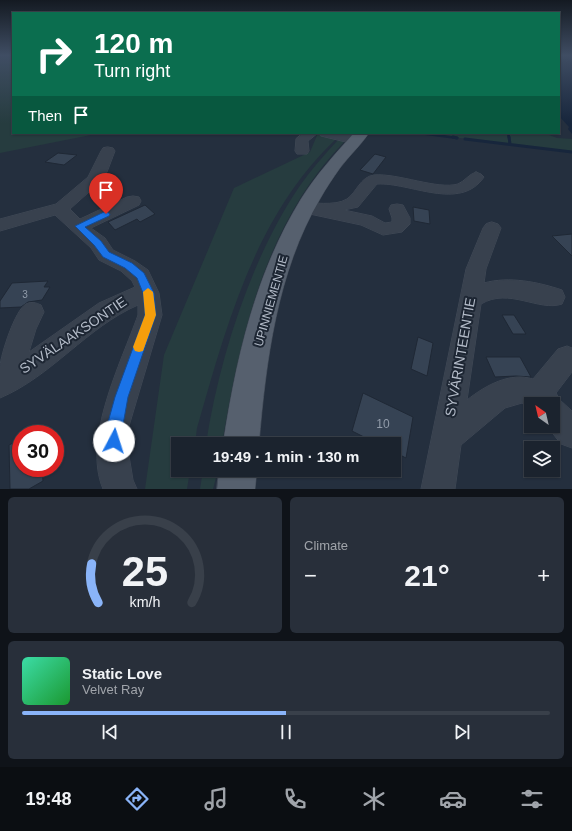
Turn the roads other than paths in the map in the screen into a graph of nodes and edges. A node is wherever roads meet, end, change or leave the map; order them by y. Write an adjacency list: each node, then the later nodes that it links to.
1 (310, 134): 5 (street)
2 (333, 134): 3 (street)
3 (358, 137): 9 (main road, UPINNIEMENTIE)
4 (108, 151): 8 (street)
5 (302, 151)
6 (476, 177): 9 (street)
7 (133, 202): 12 (street)
8 (62, 208): 11 (street); 12 (street)
9 (312, 209): 10 (street); 24 (main road, UPINNIEMENTIE)
10 (397, 209)
11 (0, 225)
12 (79, 226): 14 (street)
13 (492, 228): 16 (street, SYVÄRINTEENTIE)
14 (148, 293): 19 (street, SYVÄLAAKSONTIE); 27 (street)
15 (554, 297): 16 (street)
16 (471, 299): 25 (street, SYVÄRINTEENTIE)
17 (33, 312): 19 (street)
18 (567, 358): 21 (street)
19 (6, 380)
20 (540, 397): 25 (street)
21 (549, 397)
22 (560, 419): 23 (street)
23 (572, 433)
24 (241, 437)
25 (446, 438): 29 (street, SYVÄRINTEENTIE)
26 (237, 477): 28 (main road)
27 (120, 489)
28 (236, 489)
29 (438, 489)

